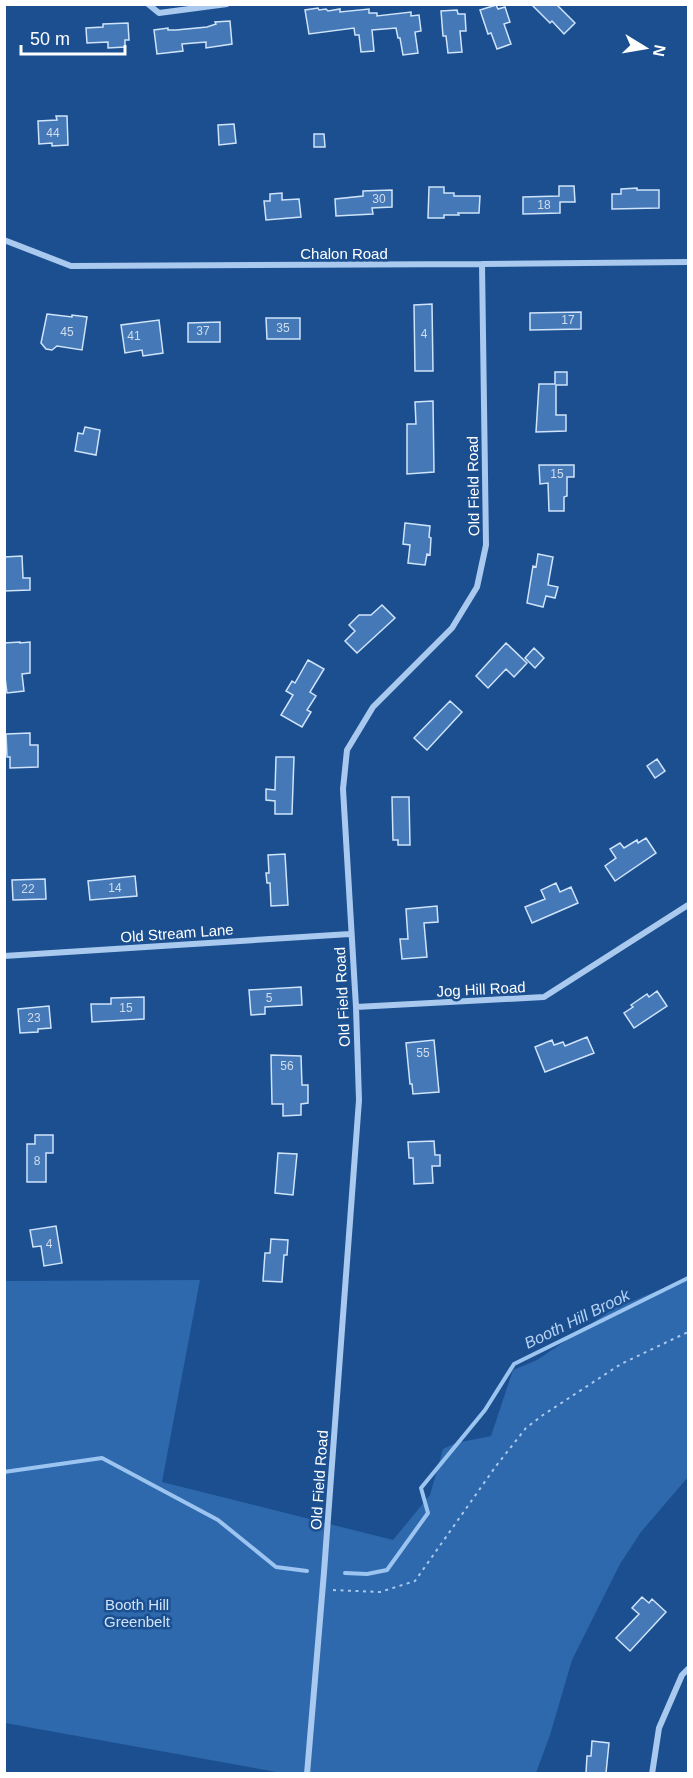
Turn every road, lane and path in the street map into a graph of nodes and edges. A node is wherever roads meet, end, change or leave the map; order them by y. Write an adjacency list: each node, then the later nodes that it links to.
1 (148, 4): 2 (street)
2 (227, 4)
3 (4, 240): 5 (street, Chalon Road)
4 (688, 261): 5 (street, Chalon Road)
5 (482, 264): 7 (street, Old Field Road)
6 (688, 905): 9 (street, Jog Hill Road)
7 (350, 934): 8 (street, Old Stream Lane); 9 (street, Old Field Road)
8 (4, 956)
9 (356, 1007): 11 (street, Old Field Road)
10 (688, 1332): 11 (path)
11 (322, 1590): 13 (street, Old Field Road)
12 (688, 1669): 14 (street)
13 (307, 1773)
14 (652, 1773)

